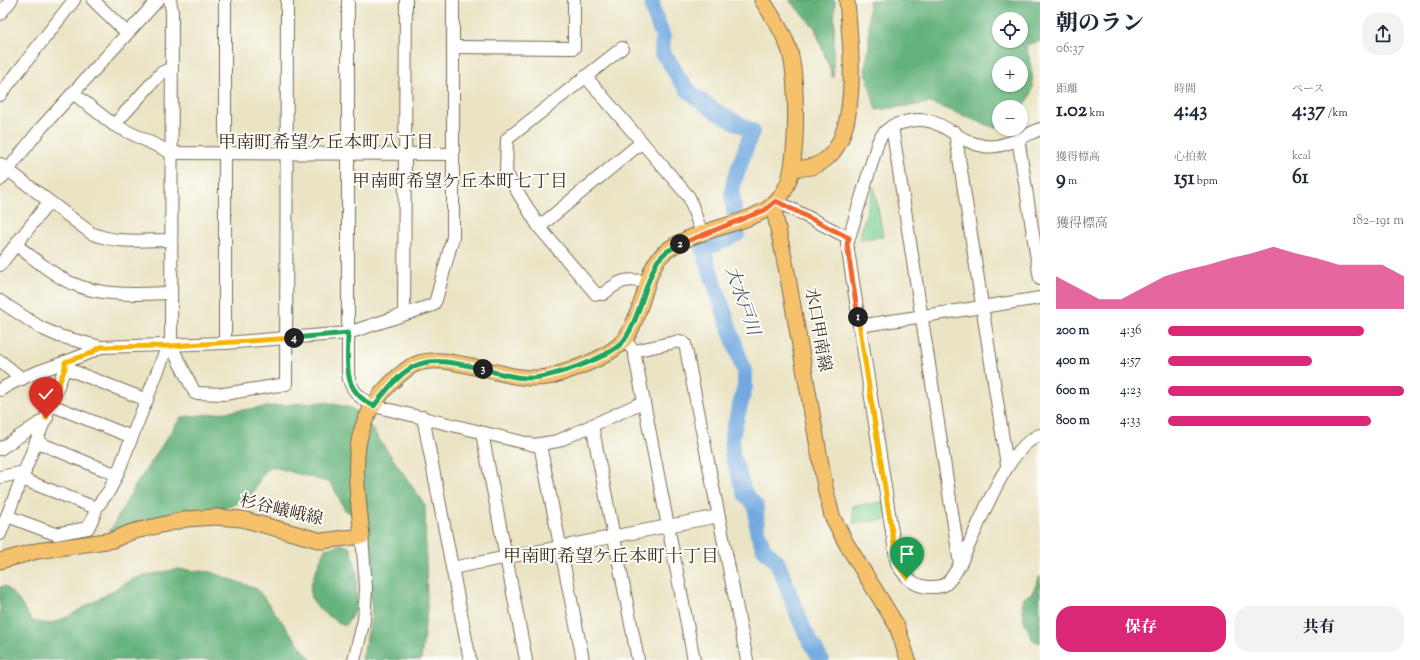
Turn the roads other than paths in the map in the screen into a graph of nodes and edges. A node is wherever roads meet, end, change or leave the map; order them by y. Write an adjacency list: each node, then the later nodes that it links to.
1 (11, 0): 14 (street)
2 (74, 0): 21 (street)
3 (93, 0): 15 (street)
4 (170, 0): 18 (street)
5 (225, 0): 29 (street)
6 (287, 0): 30 (street)
7 (348, 0): 31 (street)
8 (406, 0): 32 (street)
9 (453, 0): 16 (street)
10 (574, 0): 16 (street)
11 (762, 0): 35 (main road)
12 (847, 0): 35 (main road)
13 (155, 1): 15 (street)
14 (0, 14)
15 (127, 33): 20 (street)
16 (453, 47): 33 (street)
17 (622, 48): 19 (street)
18 (172, 68): 22 (street); 28 (street)
19 (586, 77): 27 (street); 39 (street)
20 (73, 93): 22 (street); 34 (street)
21 (0, 95)
22 (114, 125): 28 (street)
23 (892, 126): 25 (street); 41 (street); 52 (street)
24 (1040, 129): 26 (street)
25 (955, 132): 26 (street); 50 (street)
26 (1018, 138): 45 (street)
27 (642, 142): 39 (street); 40 (street)
28 (172, 153): 29 (street); 42 (street)
29 (225, 153): 30 (street); 56 (street)
30 (286, 154): 31 (street); 55 (street)
31 (348, 154): 32 (street); 54 (street)
32 (405, 154): 33 (street); 51 (street)
33 (453, 154): 51 (street)
34 (4, 167): 36 (street); 37 (street)
35 (792, 168): 38 (main road)
36 (0, 180)
37 (49, 202): 42 (street); 43 (street)
38 (775, 203): 40 (main road); 41 (street); 100 (main road, 水口甲南線)
39 (539, 228): 46 (street)
40 (702, 234): 46 (main road)
41 (849, 238): 53 (street)
42 (171, 240): 47 (street)
43 (16, 245): 44 (street); 47 (street)
44 (0, 265)
45 (1040, 279)
46 (648, 282): 57 (main road)
47 (171, 293): 58 (street)
48 (1040, 298): 50 (street)
49 (0, 301): 59 (street)
50 (982, 307): 52 (street); 77 (street)
51 (404, 314): 54 (street)
52 (921, 317): 53 (street); 91 (street)
53 (859, 326): 91 (street)
54 (348, 333): 55 (street); 67 (street)
55 (286, 338): 56 (street); 58 (street)
56 (225, 343): 58 (street)
57 (629, 345): 65 (street); 67 (main road); 83 (street)
58 (171, 346): 59 (street); 64 (street)
59 (101, 347): 61 (street)
60 (0, 361): 62 (street)
61 (65, 365): 62 (street); 64 (street); 66 (street)
62 (22, 379): 63 (street)
63 (0, 390)
64 (147, 400): 73 (street)
65 (643, 402): 70 (street); 84 (street)
66 (51, 405): 69 (street); 73 (street)
67 (374, 406): 68 (street); 86 (main road)
68 (423, 417): 71 (street); 92 (street)
69 (46, 418): 74 (street); 76 (street)
70 (592, 425): 75 (street); 87 (street)
71 (482, 433): 75 (street); 89 (street)
72 (1040, 435): 77 (street)
73 (132, 437): 79 (street)
74 (37, 442): 78 (street); 79 (street)
75 (540, 445): 88 (street)
76 (0, 449)
77 (1007, 465): 91 (street)
78 (23, 475): 80 (street); 81 (street); 82 (street)
79 (117, 475): 81 (street)
80 (0, 477)
81 (96, 508): 82 (street)
82 (6, 509): 85 (street)
83 (719, 516): 84 (street); 99 (street)
84 (668, 525): 87 (street); 98 (street)
85 (0, 534)
86 (362, 536): 90 (main road, 杉谷嶬峨線); 93 (street)
87 (614, 536): 88 (street); 97 (street)
88 (560, 547): 89 (street); 96 (street)
89 (505, 557): 92 (street); 95 (street)
90 (0, 561)
91 (960, 564)
92 (452, 568): 94 (street)
93 (354, 660)
94 (470, 660)
95 (526, 660)
96 (583, 660)
97 (638, 660)
98 (694, 660)
99 (747, 660)
100 (908, 660)

